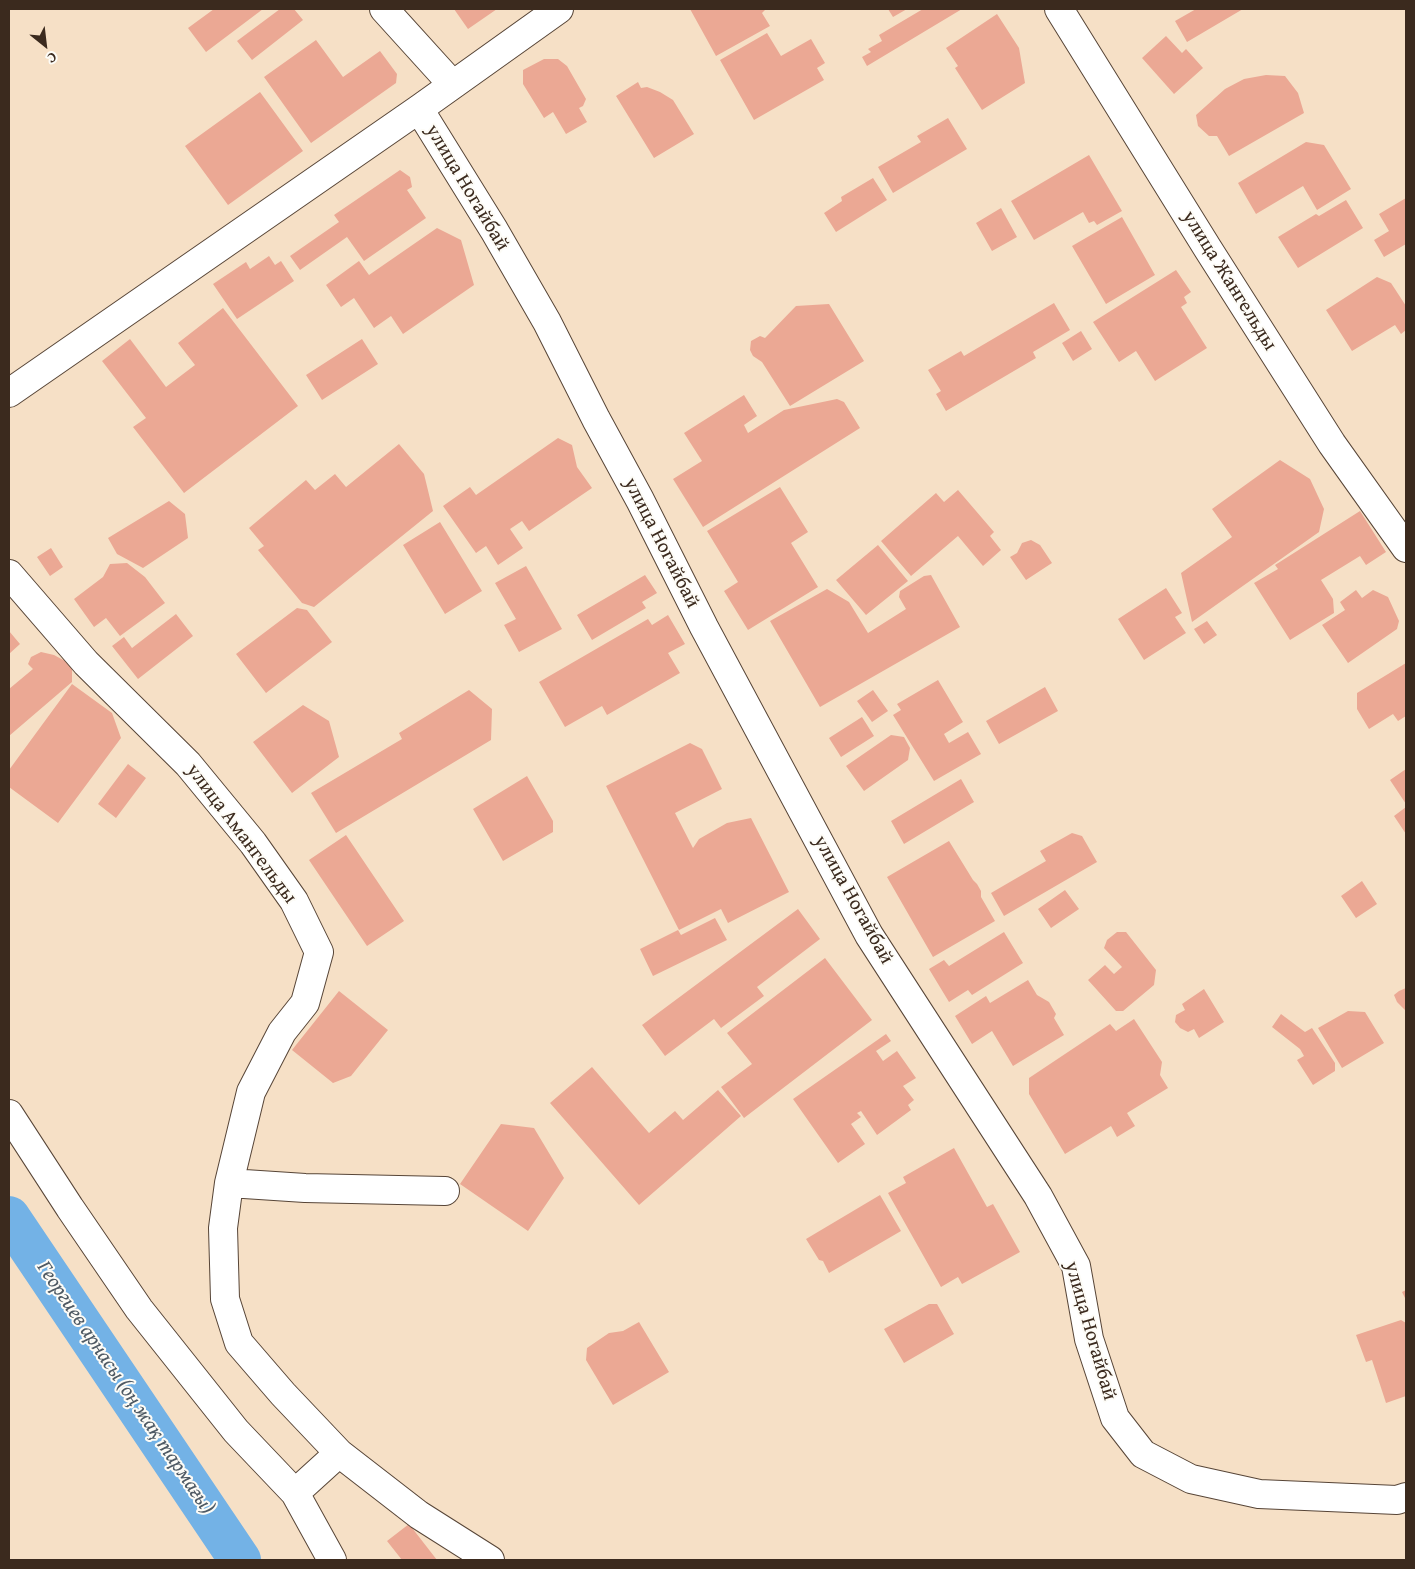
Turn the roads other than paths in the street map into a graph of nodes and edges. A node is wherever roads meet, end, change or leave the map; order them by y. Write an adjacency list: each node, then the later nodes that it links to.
1 (384, 9): 4 (street)
2 (559, 9): 4 (street)
3 (1059, 9): 7 (street, улица Жангельды)
4 (452, 84): 5 (street)
5 (419, 109): 6 (street); 14 (street, улица Ногайбай)
6 (9, 393)
7 (1406, 548)
8 (9, 574): 10 (street, улица Амангельды)
9 (9, 1114): 13 (street)
10 (229, 1183): 11 (street); 12 (street, улица Амангельды)
11 (446, 1191)
12 (339, 1453): 13 (street); 16 (street, улица Амангельды)
13 (295, 1493): 15 (street)
14 (1406, 1497)
15 (332, 1560)
16 (490, 1560)

